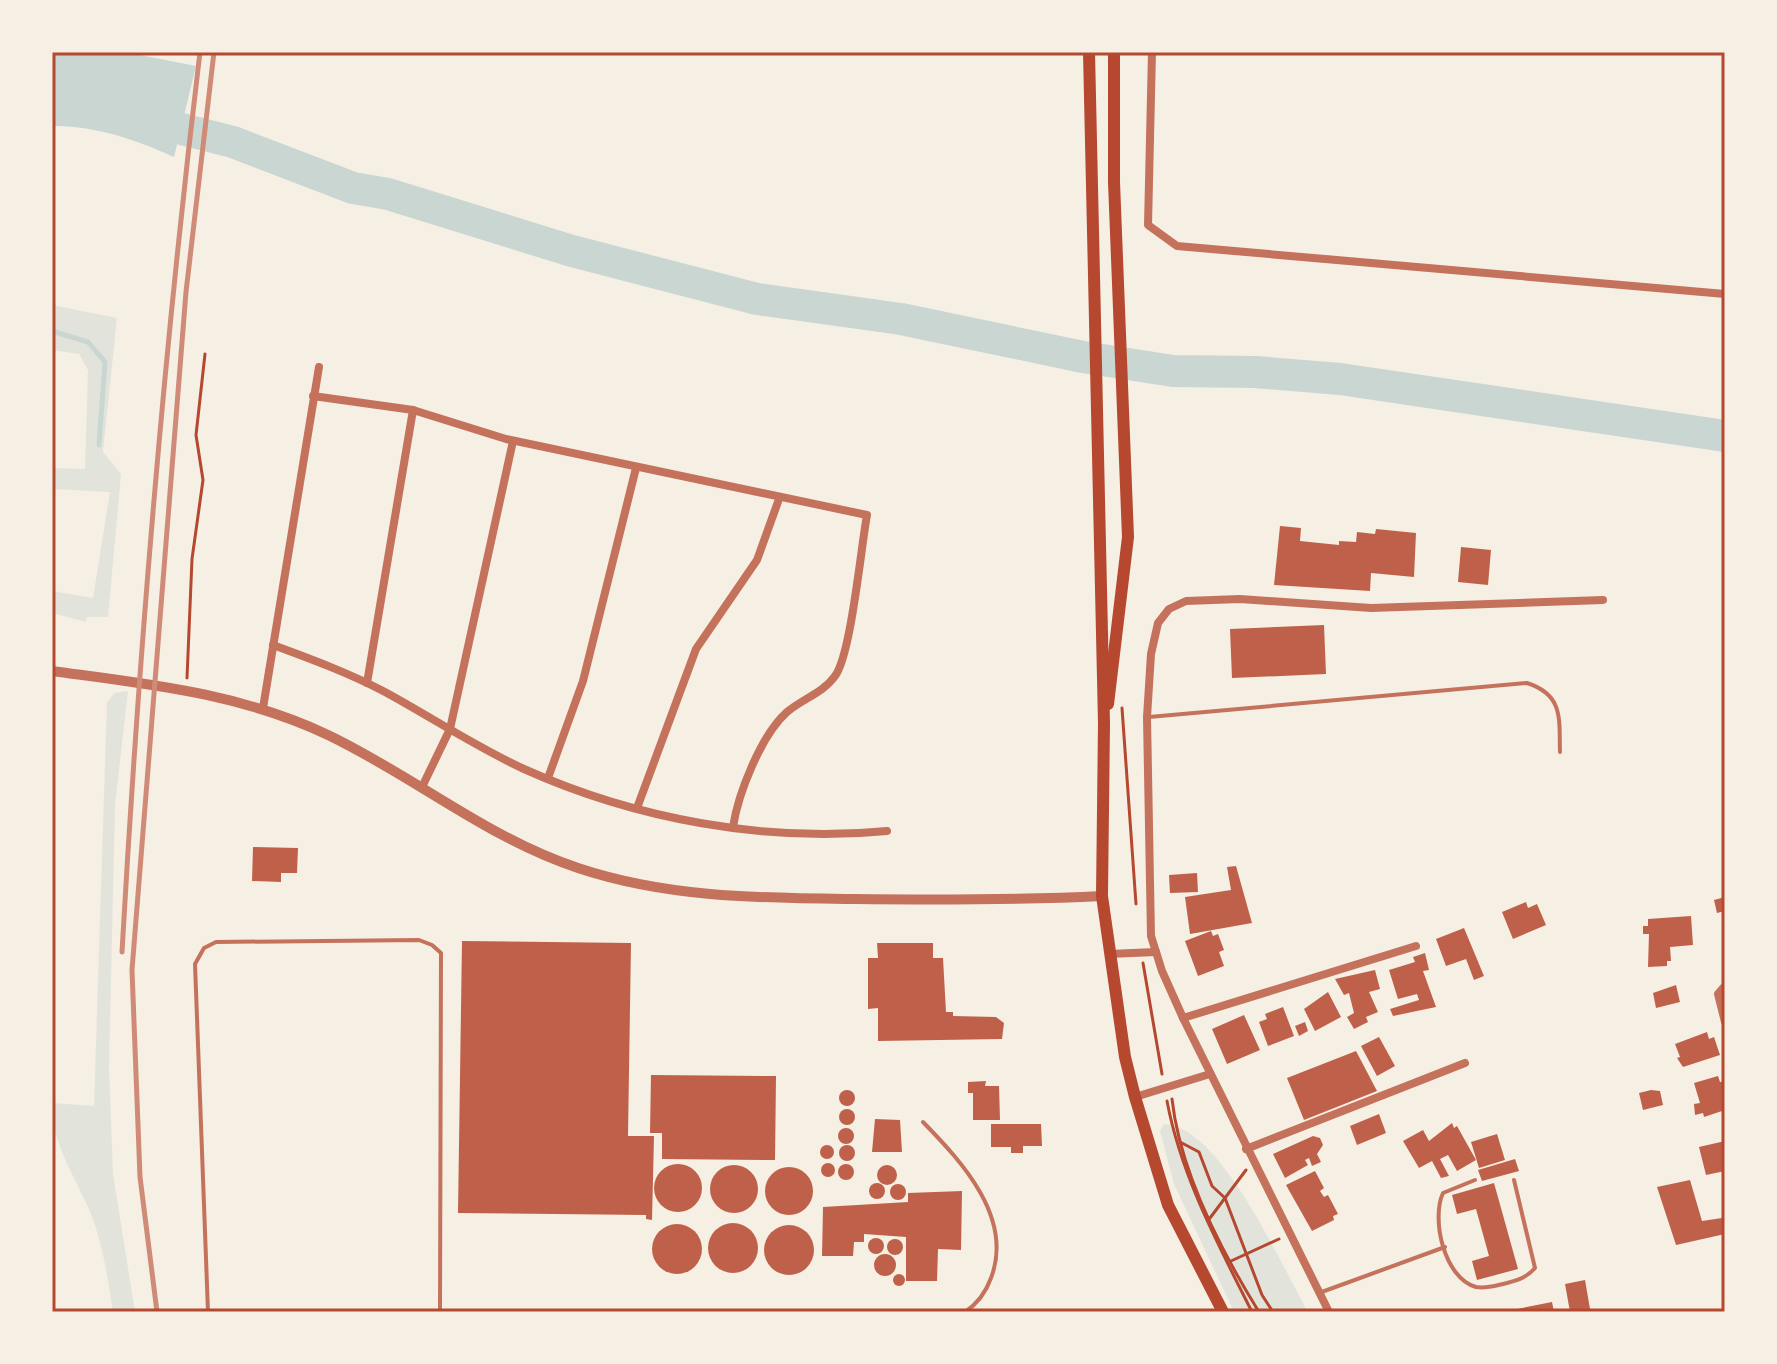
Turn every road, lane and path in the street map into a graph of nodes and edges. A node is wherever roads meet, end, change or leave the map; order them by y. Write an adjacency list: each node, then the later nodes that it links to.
1 (1089, 52): 19 (main road)
2 (1114, 52): 19 (main road)
3 (1152, 52): 4 (street)
4 (1725, 294)
5 (205, 354): 16 (path)
6 (319, 367): 7 (street)
7 (313, 396): 8 (street); 13 (street)
8 (413, 410): 9 (street); 15 (street)
9 (513, 441): 10 (street); 20 (street)
10 (636, 468): 11 (street); 22 (street)
11 (779, 499): 24 (street); 25 (street)
12 (1603, 600): 18 (street)
13 (273, 645): 15 (street); 17 (street)
14 (52, 671): 16 (street)
15 (367, 683): 20 (street)
16 (187, 690): 17 (street)
17 (263, 708): 23 (street)
18 (1147, 717): 21 (lane); 29 (street)
19 (1104, 723): 27 (main road)
20 (450, 729): 22 (street); 23 (street)
21 (1560, 752)
22 (548, 778): 24 (street)
23 (422, 787): 27 (street)
24 (637, 808): 25 (street)
25 (733, 827): 26 (street)
26 (887, 831)
27 (1102, 896): 30 (main road)
28 (1416, 946): 32 (street)
29 (1156, 952): 30 (street); 32 (street)
30 (1109, 954): 37 (main road)
31 (1725, 986): 33 (street)
32 (1183, 1018): 35 (street)
33 (1725, 1022)
34 (1465, 1063): 40 (street)
35 (1210, 1074): 36 (street); 40 (street)
36 (1170, 1086): 37 (street); 39 (path)
37 (1135, 1097): 56 (main road)
38 (923, 1122): 55 (lane)
39 (1179, 1141): 44 (path); 45 (path)
40 (1246, 1149): 41 (street)
41 (1253, 1161): 44 (path); 46 (street)
42 (1475, 1180): 47 (lane)
43 (1514, 1180): 47 (lane)
44 (1225, 1198): 45 (path); 48 (path)
45 (1210, 1218): 49 (path)
46 (1290, 1234): 48 (path); 50 (street)
47 (1445, 1247): 50 (lane)
48 (1246, 1254): 49 (path); 51 (path)
49 (1231, 1261): 52 (path)
50 (1319, 1293): 59 (street)
51 (1262, 1295): 52 (path); 58 (path)
52 (1252, 1301): 57 (path)
53 (208, 1312): 54 (lane)
54 (440, 1312)
55 (965, 1312)
56 (1223, 1312)
57 (1259, 1312)
58 (1273, 1312)
59 (1329, 1312)

